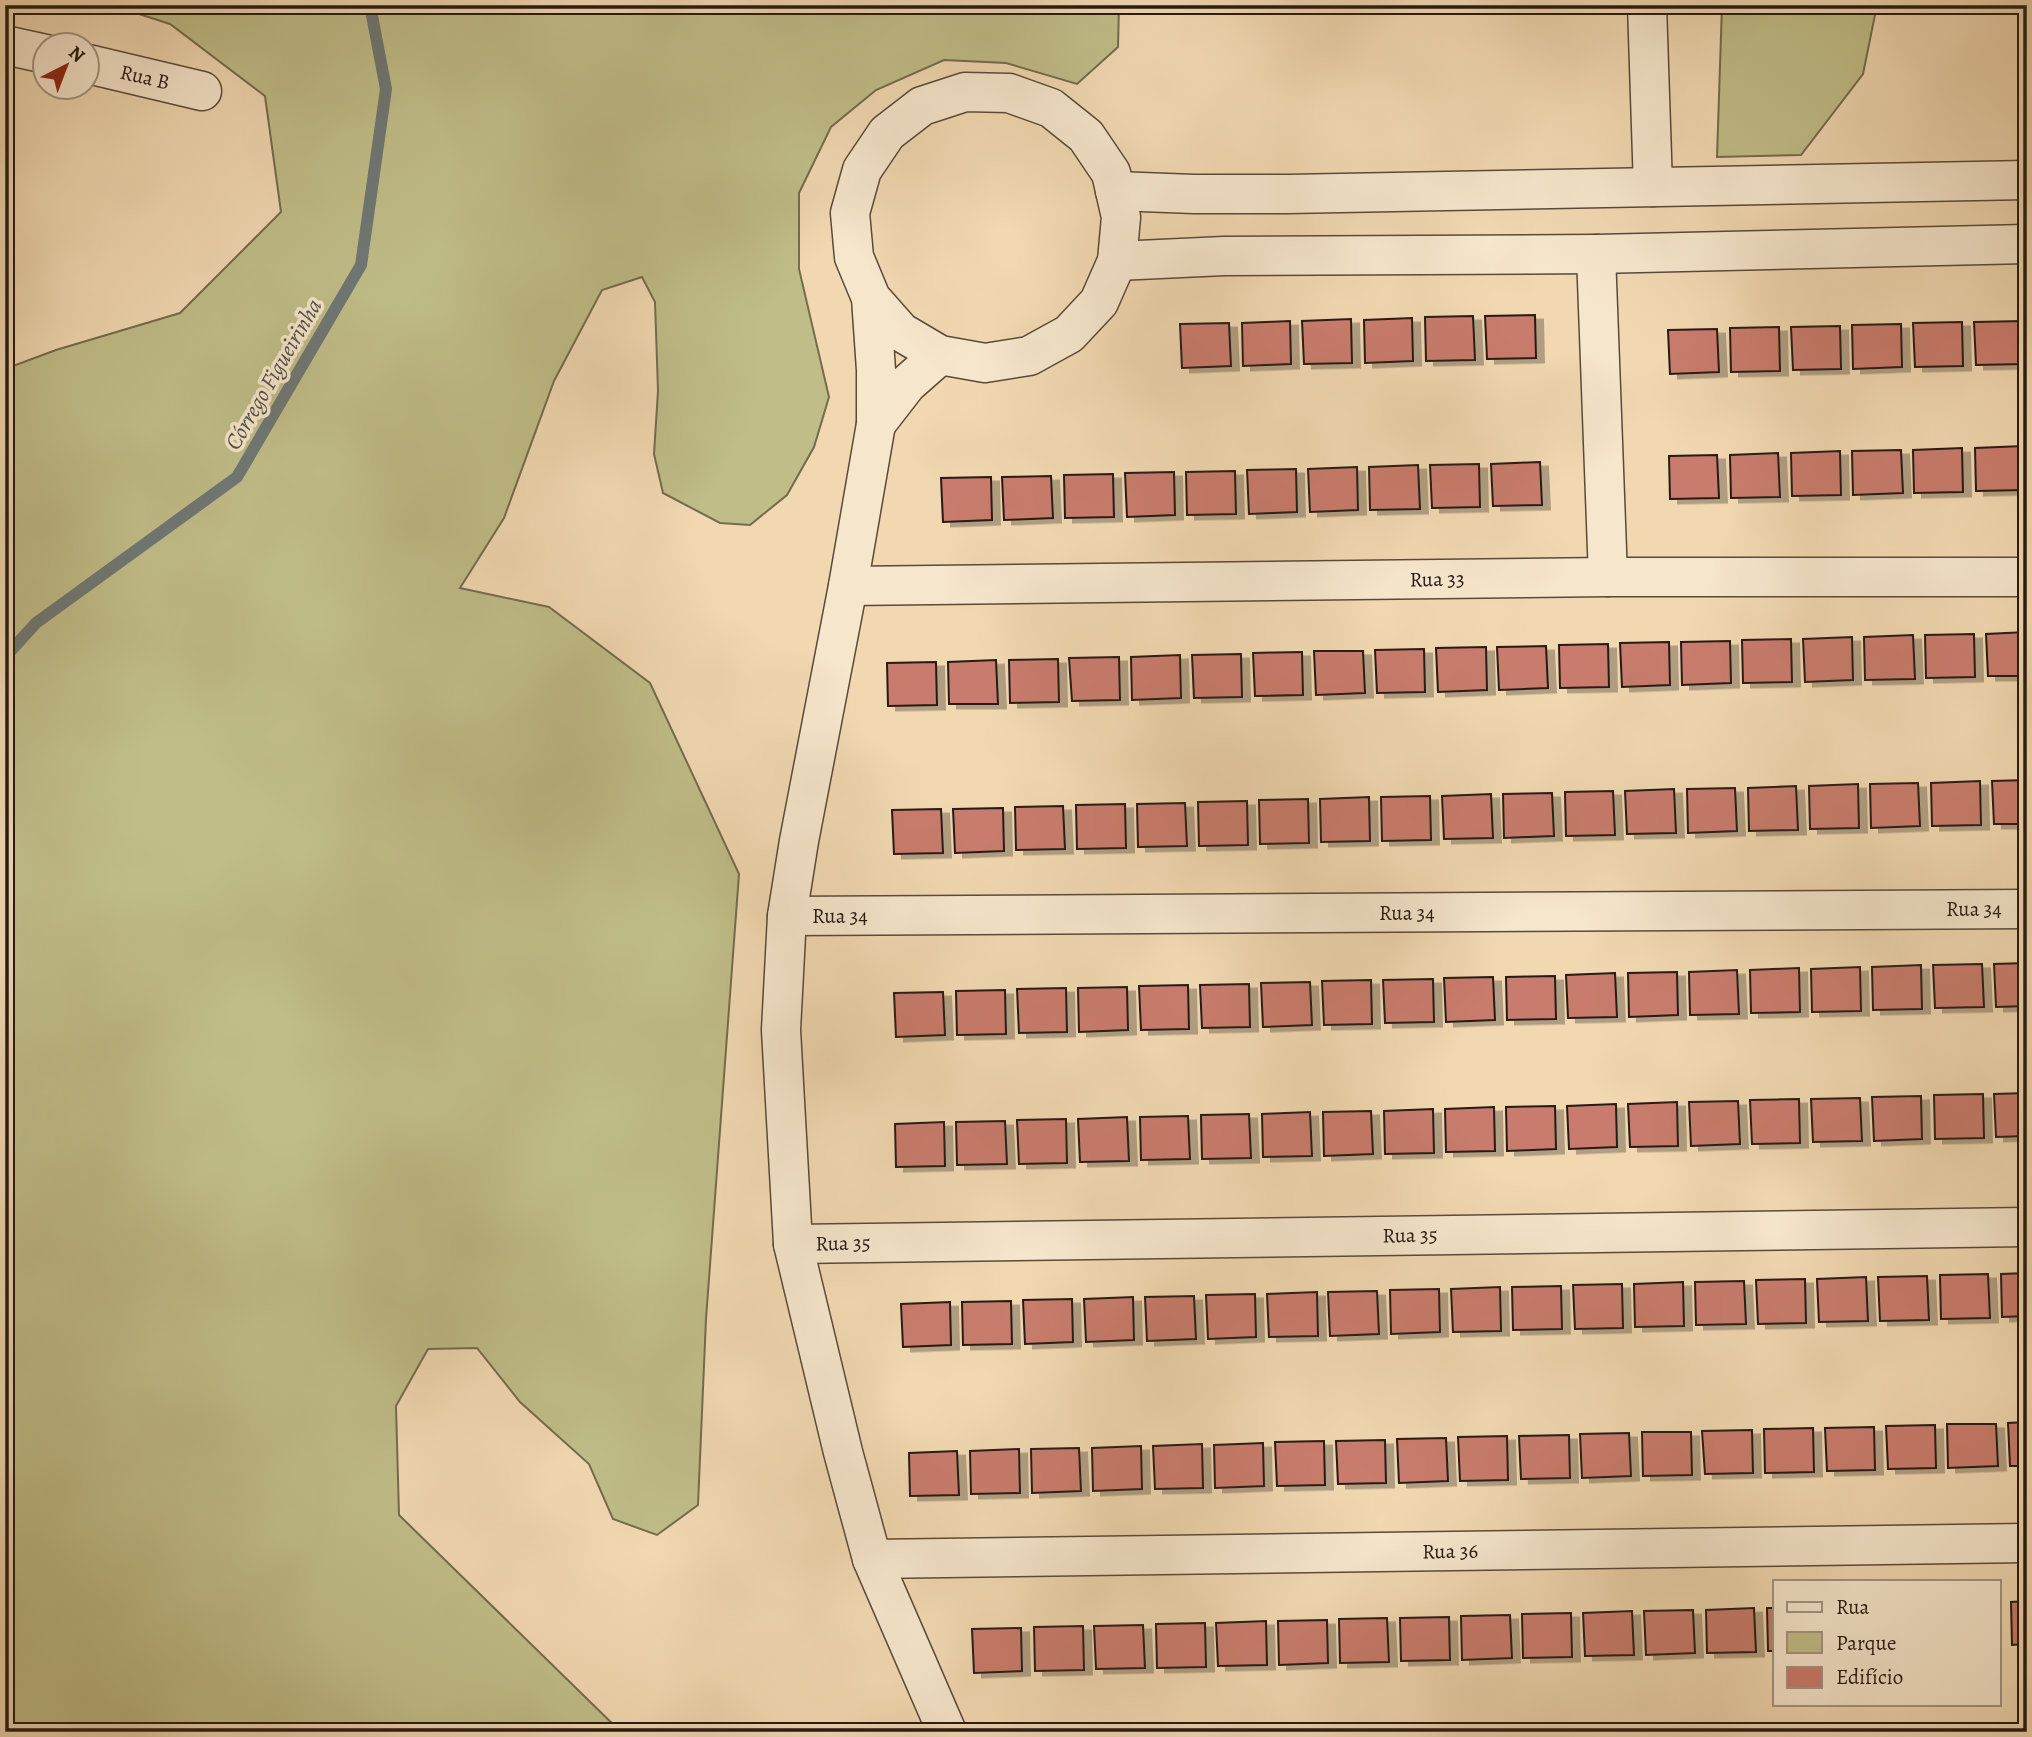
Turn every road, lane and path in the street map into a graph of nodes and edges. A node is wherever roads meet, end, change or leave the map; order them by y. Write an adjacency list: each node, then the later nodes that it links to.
1 (1647, 5): 7 (street)
2 (5, 45): 3 (street)
3 (32, 51)
4 (102, 67): 5 (street, Rua B)
5 (202, 91)
6 (2027, 180): 7 (street)
7 (1653, 187): 8 (street)
8 (1115, 191): 11 (street); 12 (street)
9 (2027, 244): 10 (street)
10 (1596, 254): 11 (street); 15 (street)
11 (1117, 261): 13 (street)
12 (871, 298): 13 (street); 14 (street)
13 (940, 355): 14 (street)
14 (876, 424): 17 (street)
15 (1608, 577): 16 (street, Rua 33); 17 (street, Rua 33)
16 (2027, 577)
17 (848, 586): 19 (street)
18 (2027, 909): 19 (street, Rua 34)
19 (788, 916): 21 (street)
20 (2027, 1227): 21 (street, Rua 35)
21 (793, 1244): 23 (street)
22 (2027, 1543): 23 (street, Rua 36)
23 (872, 1559): 24 (street)
24 (947, 1732)

